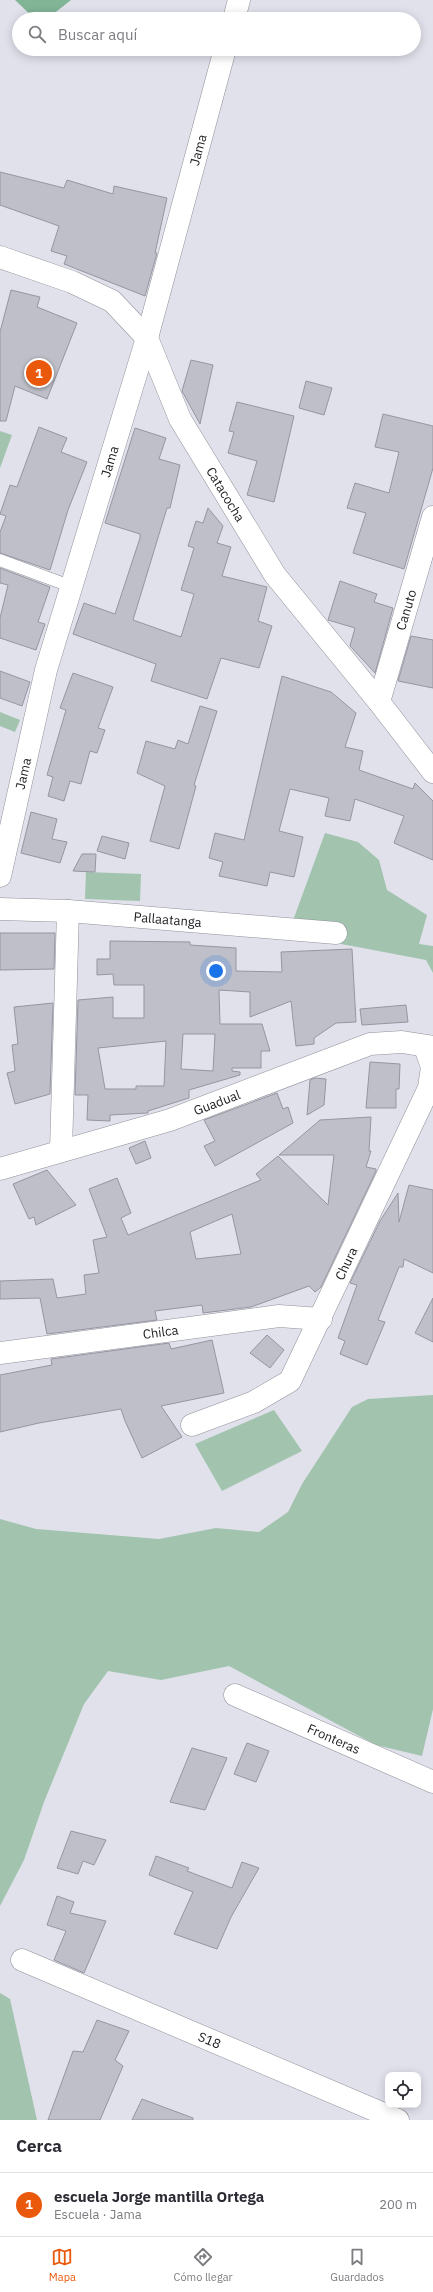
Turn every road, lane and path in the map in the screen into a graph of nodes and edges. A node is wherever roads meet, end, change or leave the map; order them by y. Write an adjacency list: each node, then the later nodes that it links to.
1 (239, 0): 2 (street)
2 (236, 12)
3 (223, 56): 5 (street, Jama)
4 (0, 257): 5 (street, Catacocha)
5 (147, 338): 8 (street, Jama); 9 (street, Catacocha)
6 (433, 517): 9 (street, Canuto)
7 (0, 560): 8 (lane)
8 (70, 586): 11 (street, Jama)
9 (379, 702): 10 (street, Catacocha)
10 (433, 772)
11 (0, 876)
12 (0, 908): 13 (street, Pallaatanga)
13 (68, 911): 14 (street, Pallaatanga); 16 (street)
14 (336, 933)
15 (429, 1047): 16 (street, Guadual); 18 (street, Chura)
16 (61, 1150): 17 (street, Guadual)
17 (0, 1169)
18 (321, 1319): 19 (street, Chilca); 20 (street, Chura)
19 (0, 1353)
20 (192, 1425)
21 (235, 1696): 22 (street, Fronteras)
22 (433, 1782)
23 (22, 1960): 24 (street, S18)
24 (398, 2120)

